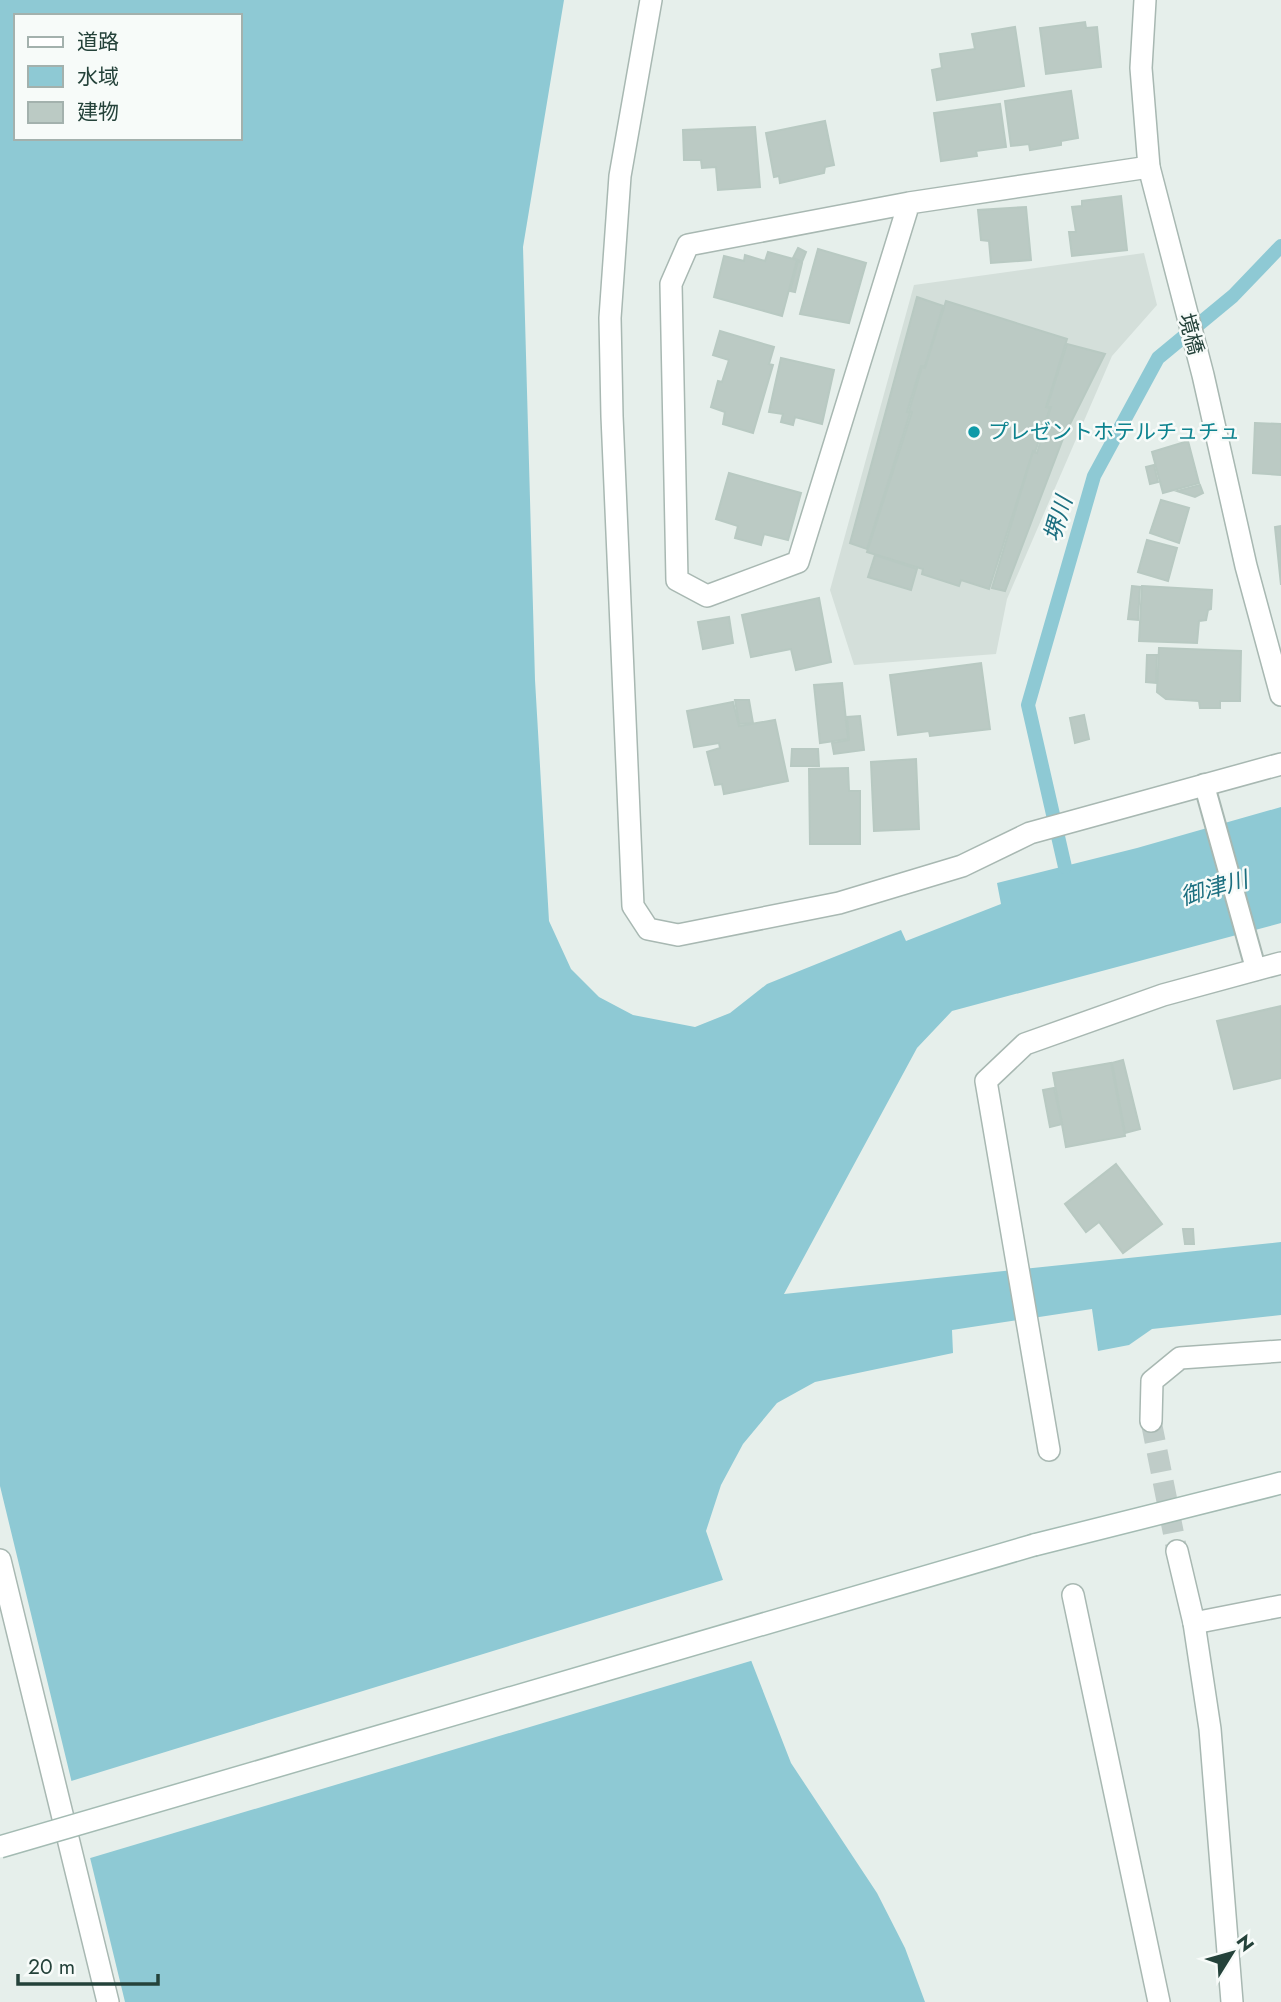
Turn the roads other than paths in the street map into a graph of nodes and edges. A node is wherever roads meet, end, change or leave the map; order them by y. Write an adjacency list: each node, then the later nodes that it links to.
1 (651, 0): 7 (street)
2 (1145, 0): 3 (street, 境橋)
3 (1149, 167): 4 (street); 5 (street, 境橋)
4 (909, 203): 4 (street)
5 (1281, 695)
6 (1281, 764): 7 (street)
7 (1207, 794): 8 (lane)
8 (1253, 960): 9 (street); 12 (street)
9 (1281, 963)
10 (1281, 1351): 11 (street)
11 (1151, 1421)
12 (1049, 1450)
13 (1281, 1483): 19 (street, bridge)
14 (1177, 1551): 18 (street)
15 (0, 1560): 20 (street)
16 (1073, 1595): 21 (street)
17 (1281, 1606): 18 (street)
18 (1194, 1623): 22 (street)
19 (0, 1847)
20 (108, 2002)
21 (1158, 2002)
22 (1233, 2002)

